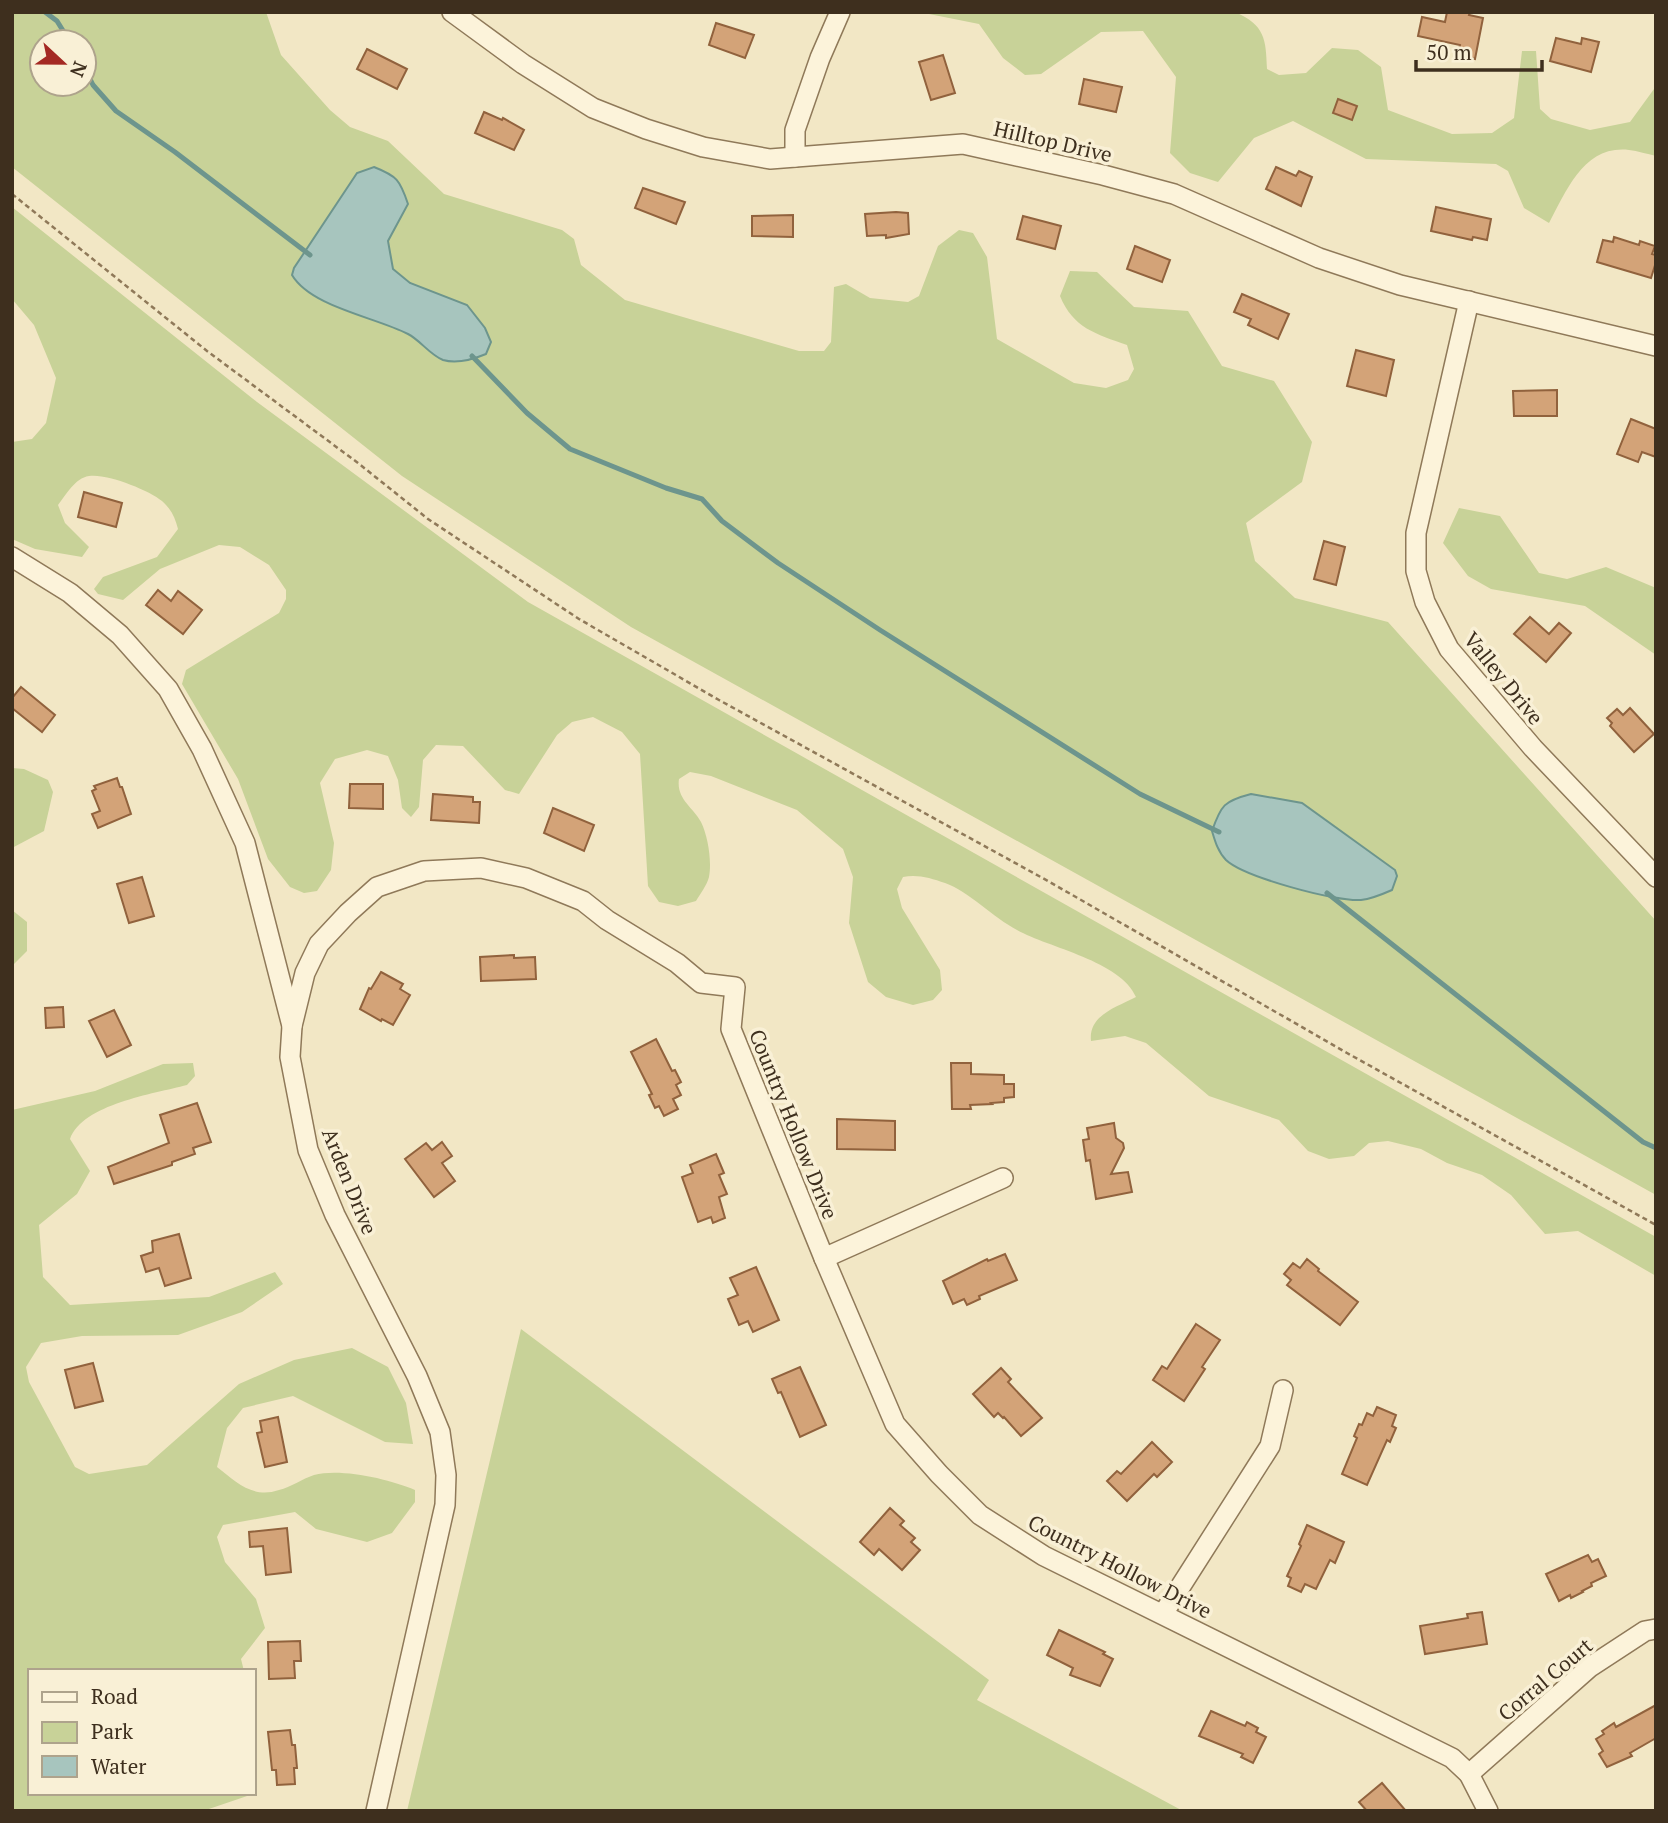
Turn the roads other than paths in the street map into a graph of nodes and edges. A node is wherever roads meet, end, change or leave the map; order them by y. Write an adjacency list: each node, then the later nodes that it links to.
1 (452, 12): 3 (street, Hilltop Drive)
2 (840, 12): 3 (street)
3 (795, 157): 4 (street, Hilltop Drive)
4 (1469, 301): 5 (street, Hilltop Drive); 7 (street, Valley Drive)
5 (1656, 346)
6 (12, 557): 8 (street, Arden Drive)
7 (1656, 877)
8 (292, 1026): 10 (street, Country Hollow Drive); 15 (street, Arden Drive)
9 (1003, 1178): 10 (street)
10 (824, 1258): 12 (street, Country Hollow Drive)
11 (1283, 1390): 12 (street)
12 (1163, 1614): 14 (street, Country Hollow Drive)
13 (1656, 1629): 14 (street, Corral Court)
14 (1469, 1774): 16 (street, Country Hollow Drive)
15 (376, 1811)
16 (1488, 1811)

